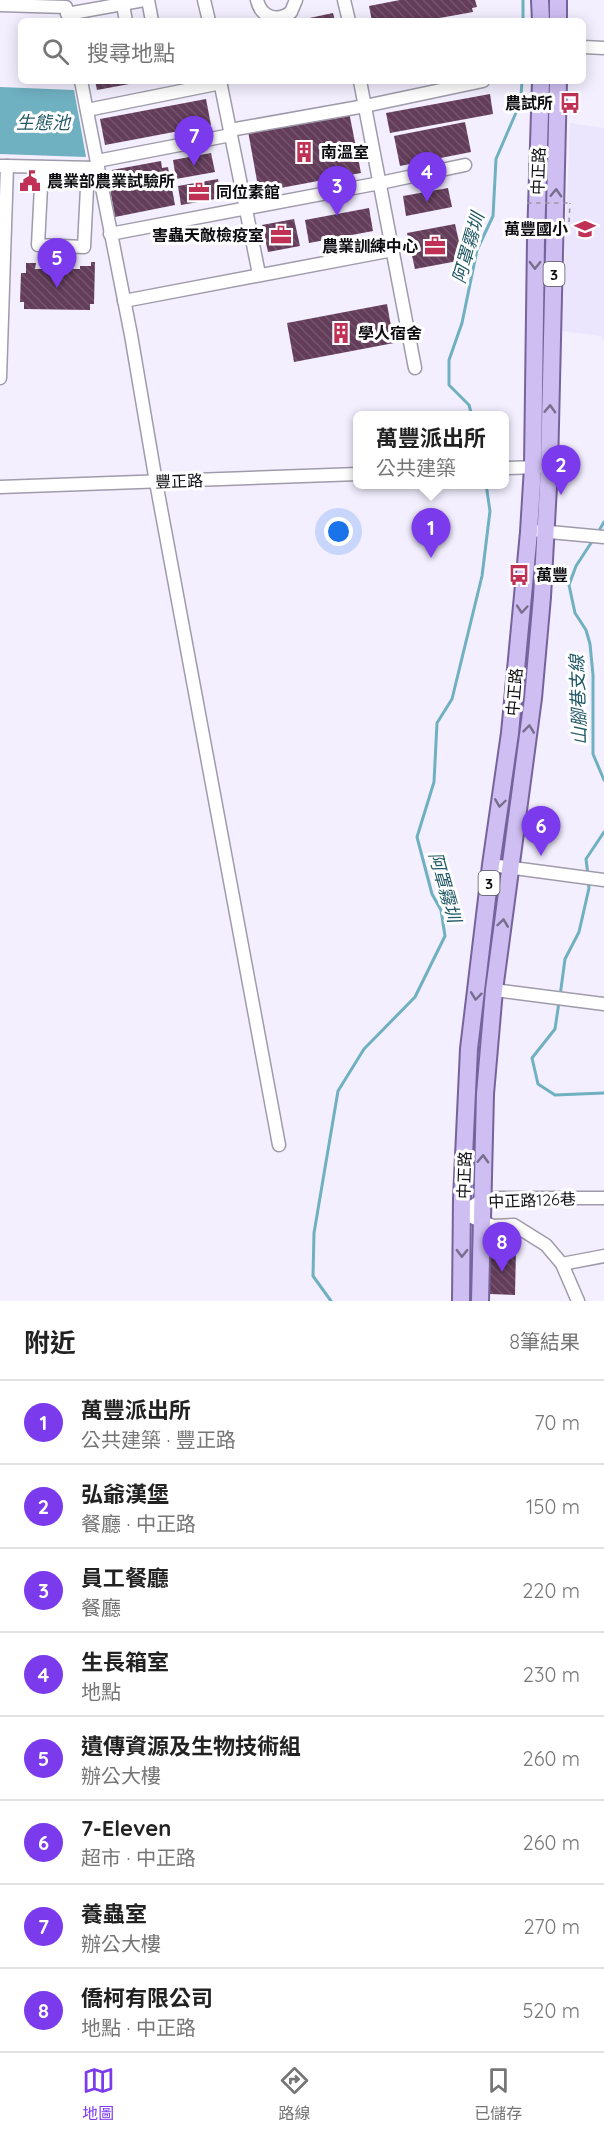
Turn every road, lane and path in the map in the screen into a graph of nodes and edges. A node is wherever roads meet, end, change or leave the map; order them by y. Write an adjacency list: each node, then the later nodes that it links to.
1 (146, 0): 8 (street); 12 (street)
2 (204, 0): 13 (street)
3 (257, 0): 4 (street)
4 (296, 0)
5 (344, 0): 14 (street)
6 (540, 0): 15 (main road)
7 (558, 0): 16 (main road)
8 (122, 2): 10 (street); 11 (street)
9 (0, 5): 10 (street)
10 (68, 7)
11 (125, 18)
12 (151, 18)
13 (207, 18)
14 (348, 18)
15 (541, 18)
16 (558, 18)
17 (586, 47): 18 (street)
18 (604, 48)
19 (82, 84): 27 (street)
20 (210, 84): 27 (street)
21 (220, 84): 28 (street)
22 (361, 84): 26 (street)
23 (469, 84): 26 (street)
24 (541, 84): 43 (main road, 中正路 / 3, one-way to 43)
25 (558, 84): 43 (main road, 中正路 / 3, one-way to 25)
26 (365, 106): 28 (street); 33 (street)
27 (87, 110): 31 (street)
28 (231, 132): 31 (street); 35 (street)
29 (465, 165): 33 (street)
30 (3, 166): 32 (street); 42 (street)
31 (94, 166): 32 (street); 32 (street); 37 (street)
32 (42, 167)
33 (380, 183): 35 (street); 38 (street)
34 (527, 203): 36 (path, bridge)
35 (245, 207): 37 (street); 39 (street)
36 (569, 225)
37 (110, 234): 40 (street)
38 (393, 250): 39 (street); 41 (street)
39 (259, 274): 40 (street)
40 (124, 301): 46 (street)
41 (416, 368)
42 (0, 378)
43 (541, 467): 44 (street); 48 (main road, 中正路 / 3)
44 (509, 468)
45 (353, 474): 46 (street, 豐正路)
46 (156, 482): 47 (street, 豐正路); 55 (street)
47 (0, 487)
48 (537, 531): 49 (street); 50 (main road, 中正路 / 3, one-way to 50); 51 (main road, 中正路 / 3, one-way to 48)
49 (604, 537)
50 (491, 865): 51 (street); 58 (main road, 中正路 / 3, one-way to 58)
51 (510, 868): 52 (street); 53 (main road, 中正路 / 3, one-way to 51)
52 (604, 880)
53 (494, 990): 54 (street); 57 (main road, 中正路 / 3, one-way to 53)
54 (604, 1004)
55 (279, 1145)
56 (604, 1198): 57 (street, 中正路126巷)
57 (482, 1200): 58 (street, 中正路126巷); 59 (main road, 中正路 / 3)
58 (462, 1213): 59 (street); 62 (main road, 中正路 / 3, one-way to 62)
59 (482, 1220): 61 (street); 63 (main road, 中正路 / 3)
60 (604, 1256): 61 (street)
61 (562, 1264): 64 (street)
62 (461, 1301)
63 (480, 1301)
64 (578, 1301)

